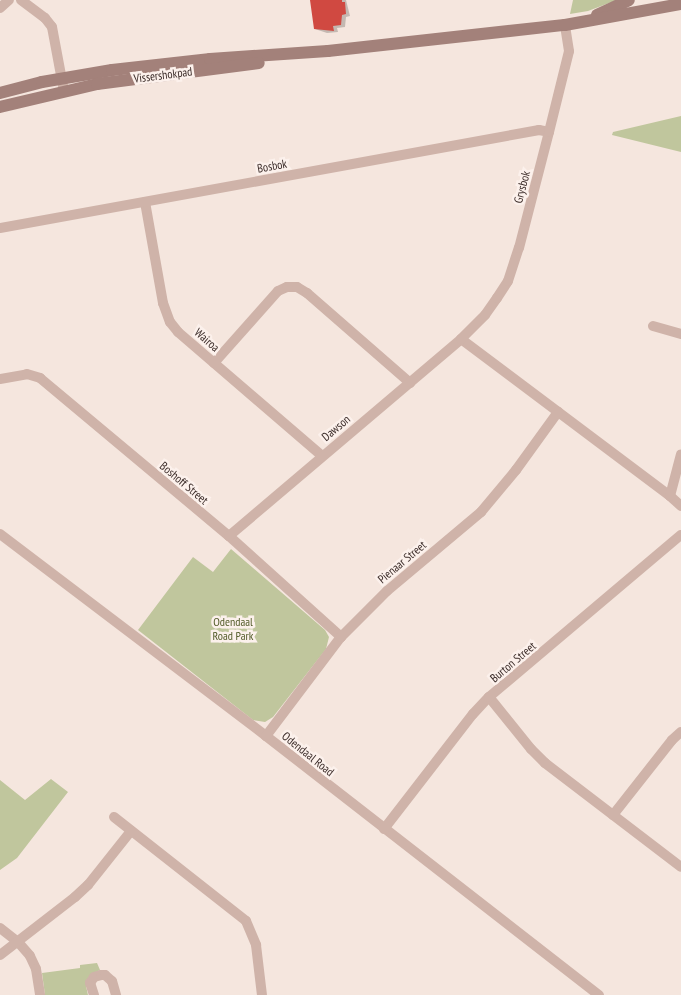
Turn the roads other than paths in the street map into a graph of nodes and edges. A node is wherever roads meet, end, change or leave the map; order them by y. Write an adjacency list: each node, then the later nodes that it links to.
1 (8, 0): 6 (street)
2 (21, 0): 9 (street)
3 (629, 0): 7 (main road, Vissershokpad)
4 (676, 0): 5 (main road)
5 (681, 3): 7 (main road, Vissershokpad)
6 (0, 8)
7 (583, 22): 8 (main road, Vissershokpad)
8 (565, 25): 9 (main road, Vissershokpad); 12 (street, Grysbok)
9 (63, 85): 10 (main road, Vissershokpad); 11 (main road, Vissershokpad)
10 (0, 93)
11 (0, 107)
12 (550, 132): 13 (street, Bosbok); 17 (street, Grysbok)
13 (145, 202): 14 (street, Bosbok); 18 (street, Wairoa)
14 (0, 228)
15 (652, 326): 16 (street)
16 (681, 334)
17 (461, 339): 20 (street, Dawson); 21 (street)
18 (214, 363): 20 (street); 23 (street, Wairoa)
19 (0, 379): 28 (street, Boshoff Street)
20 (410, 383): 23 (street, Dawson)
21 (558, 412): 24 (street); 29 (street, Pienaar Street)
22 (681, 454): 24 (street)
23 (322, 456): 28 (street, Dawson)
24 (670, 496): 25 (street)
25 (681, 506)
26 (0, 534): 32 (street, Odendaal Road)
27 (681, 535): 30 (street, Burton Street)
28 (228, 536): 29 (street, Boshoff Street)
29 (341, 637): 32 (street, Pienaar Street)
30 (489, 698): 33 (street); 35 (street, Burton Street)
31 (681, 732): 33 (street)
32 (266, 736): 35 (street, Odendaal Road)
33 (613, 815): 37 (street)
34 (114, 817): 36 (street)
35 (384, 829): 45 (street, Odendaal Road)
36 (131, 831): 39 (street); 44 (street)
37 (681, 867)
38 (0, 928): 39 (street)
39 (18, 942): 40 (street); 41 (street)
40 (0, 955)
41 (40, 995)
42 (94, 995): 43 (street)
43 (116, 995)
44 (262, 995)
45 (599, 995)

